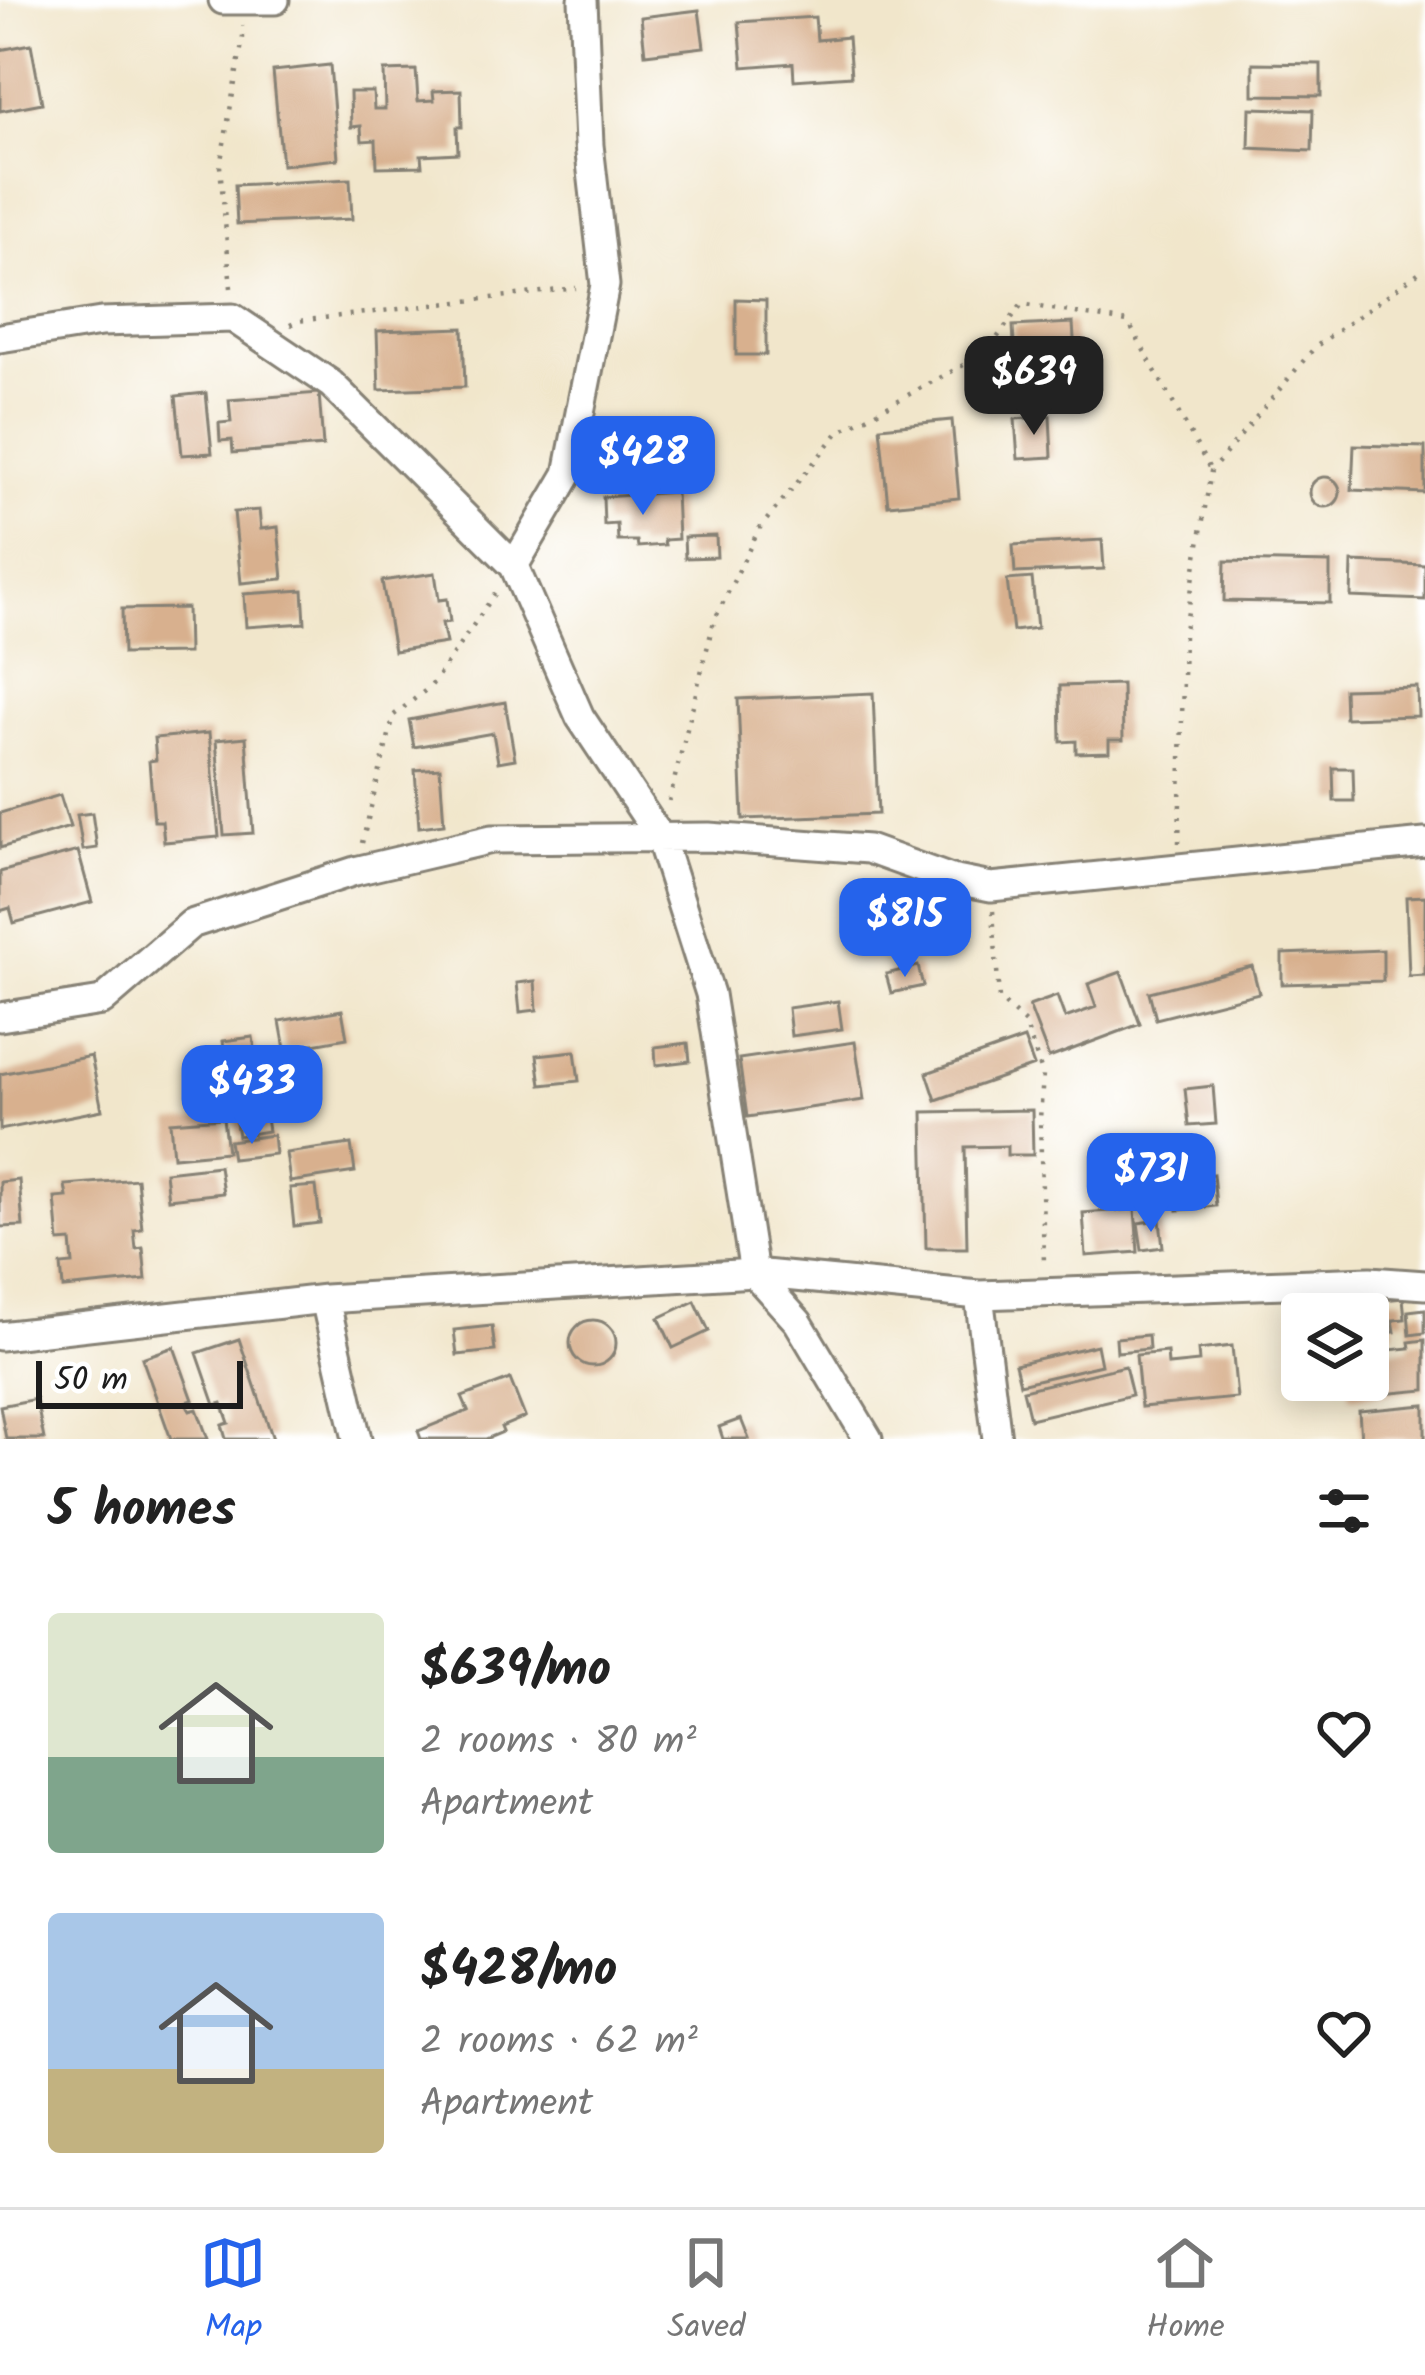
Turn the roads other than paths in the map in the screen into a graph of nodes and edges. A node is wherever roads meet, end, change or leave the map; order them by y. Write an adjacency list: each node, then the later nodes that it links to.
1 (223, 0): 4 (street)
2 (275, 0): 4 (street)
3 (583, 0): 6 (street)
4 (241, 1)
5 (0, 338): 6 (street)
6 (514, 566): 7 (street)
7 (660, 837): 8 (street); 9 (street); 10 (street)
8 (1425, 843)
9 (0, 1018)
10 (754, 1273): 12 (street); 13 (street); 16 (street)
11 (1425, 1285): 12 (street)
12 (979, 1295): 17 (street)
13 (325, 1299): 14 (street); 15 (street)
14 (0, 1336)
15 (357, 1439)
16 (868, 1439)
17 (997, 1439)

